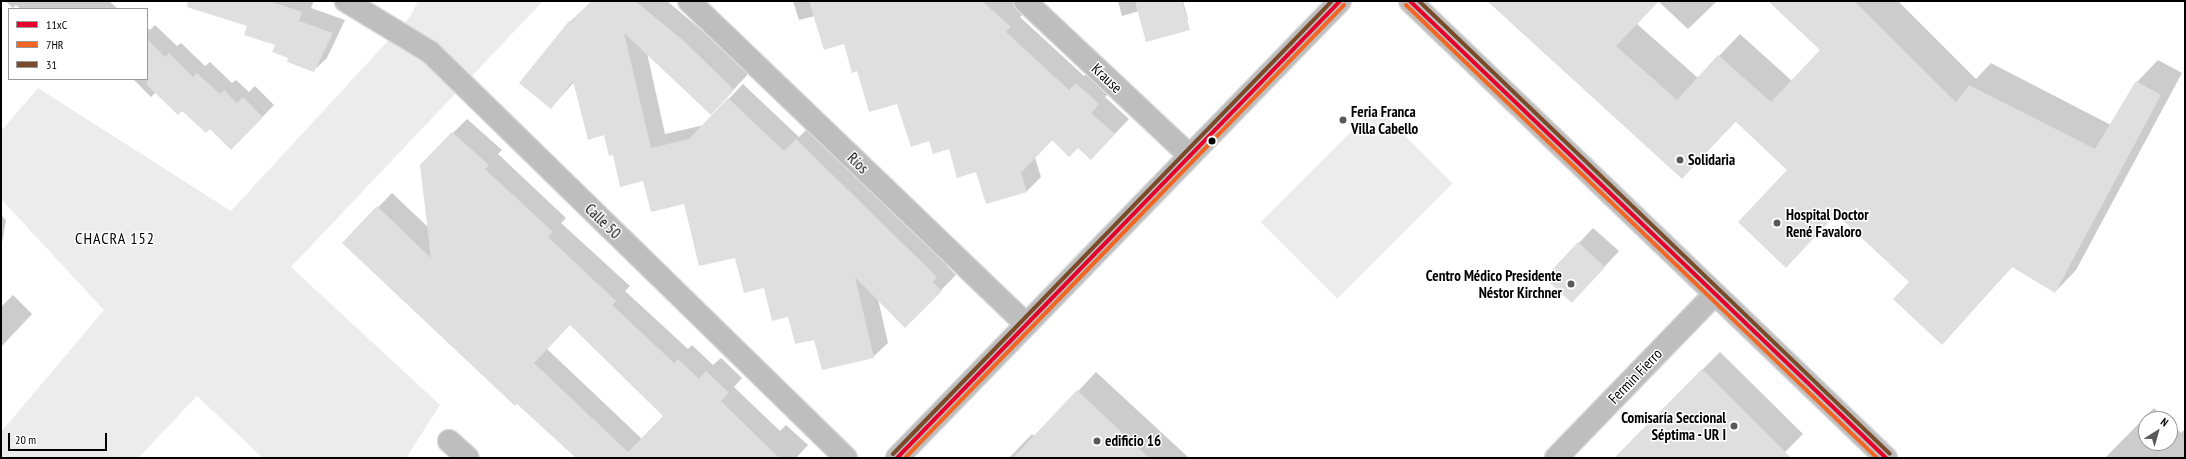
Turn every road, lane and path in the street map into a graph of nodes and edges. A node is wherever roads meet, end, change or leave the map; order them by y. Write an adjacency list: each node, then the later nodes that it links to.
1 (346, 1): 11 (street, Calle 50)
2 (689, 1): 8 (street, Ríos)
3 (1026, 1): 6 (street, Krause)
4 (1340, 1): 6 (street)
5 (1410, 1): 7 (street)
6 (1189, 155): 8 (street)
7 (1715, 294): 13 (street, Fermin Fierro); 14 (street)
8 (1026, 324): 12 (street)
9 (449, 441): 10 (street)
10 (468, 458)
11 (846, 458)
12 (897, 458)
13 (1556, 458)
14 (1886, 458)

